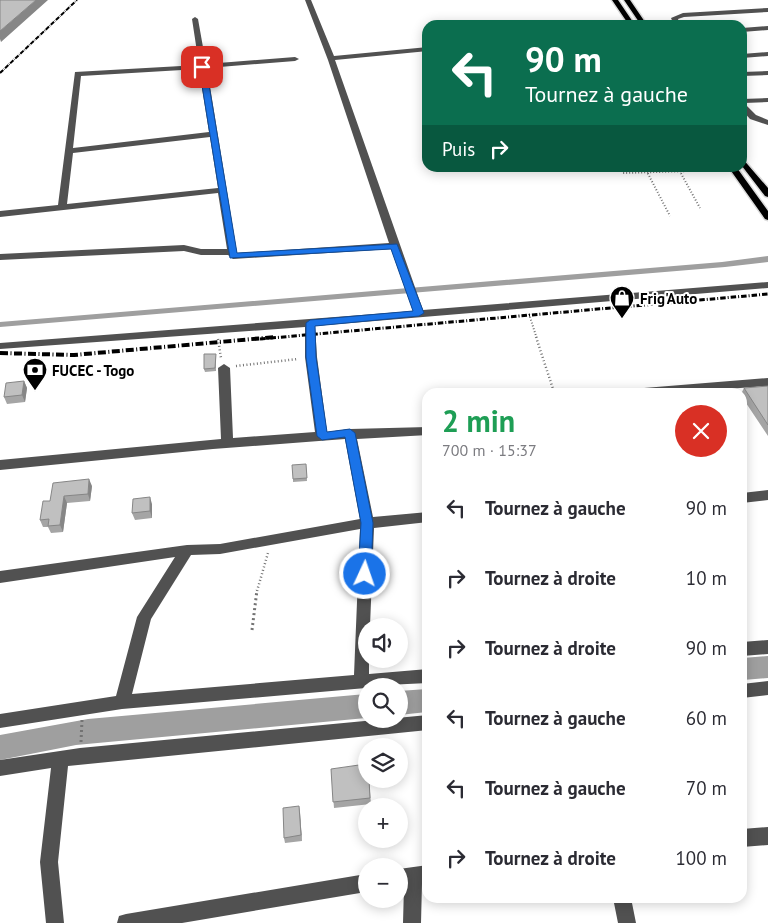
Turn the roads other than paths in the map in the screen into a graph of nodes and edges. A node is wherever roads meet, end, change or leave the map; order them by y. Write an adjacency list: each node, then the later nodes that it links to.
1 (308, 0): 14 (street)
2 (614, 0): 6 (main road)
3 (627, 0): 7 (main road)
4 (768, 10): 8 (street)
5 (194, 19): 16 (street)
6 (628, 20)
7 (641, 20)
8 (675, 20)
9 (768, 28): 10 (street)
10 (747, 30)
11 (422, 50): 14 (street)
12 (768, 54): 13 (street)
13 (747, 56)
14 (331, 58): 32 (street)
15 (295, 59): 16 (street)
16 (202, 67): 23 (street); 24 (street)
17 (768, 73): 18 (street)
18 (747, 74)
19 (768, 100): 20 (street)
20 (747, 102)
21 (747, 109): 22 (street)
22 (768, 123)
23 (213, 134): 24 (street); 27 (street)
24 (68, 151): 29 (street)
25 (747, 167): 28 (main road)
26 (736, 172): 31 (main road)
27 (221, 190): 29 (street); 33 (street)
28 (768, 194)
29 (62, 207): 30 (street)
30 (0, 214)
31 (768, 217)
32 (394, 246): 33 (street); 36 (street)
33 (232, 252): 34 (street)
34 (0, 257)
35 (768, 285): 36 (street)
36 (419, 313): 37 (street)
37 (310, 323): 38 (street); 44 (street)
38 (0, 346)
39 (224, 368): 45 (street)
40 (768, 382): 41 (street)
41 (694, 388)
42 (422, 432): 43 (street)
43 (350, 433): 44 (street); 50 (street)
44 (322, 436): 45 (street)
45 (227, 442): 46 (street)
46 (0, 465)
47 (768, 495): 48 (street)
48 (747, 497)
49 (422, 518): 50 (street)
50 (367, 523): 51 (street); 56 (street)
51 (188, 550): 52 (street); 61 (street)
52 (0, 577)
53 (768, 647): 54 (street)
54 (747, 649)
55 (422, 676): 57 (street)
56 (361, 678)
57 (401, 678)
58 (358, 681): 61 (street)
59 (768, 688): 60 (street)
60 (747, 690)
61 (122, 702): 62 (street)
62 (0, 721)
63 (422, 723): 64 (street)
64 (60, 759): 65 (street); 72 (street)
65 (0, 768)
66 (768, 836): 67 (street)
67 (747, 838)
68 (413, 876): 74 (street)
69 (358, 884): 71 (street)
70 (623, 903): 75 (street)
71 (166, 920): 73 (street)
72 (55, 923)
73 (126, 923)
74 (412, 923)
75 (627, 923)

